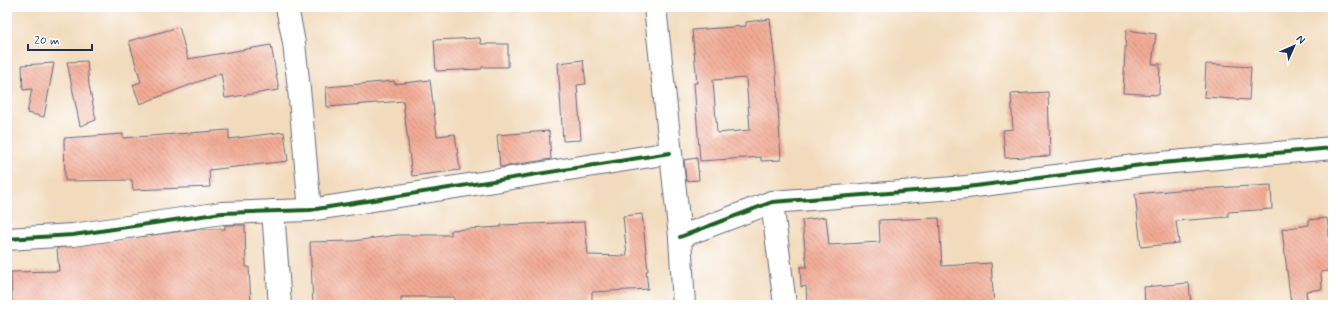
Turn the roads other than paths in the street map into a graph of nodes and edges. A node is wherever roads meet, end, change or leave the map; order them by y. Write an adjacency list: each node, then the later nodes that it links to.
1 (287, 7): 6 (street)
2 (655, 7): 4 (street)
3 (1333, 148): 5 (street)
4 (670, 153): 6 (street); 8 (street)
5 (772, 202): 8 (street); 12 (street)
6 (310, 210): 7 (street)
7 (273, 211): 9 (street); 10 (street)
8 (680, 237): 11 (street)
9 (7, 239)
10 (280, 305)
11 (684, 305)
12 (785, 305)

